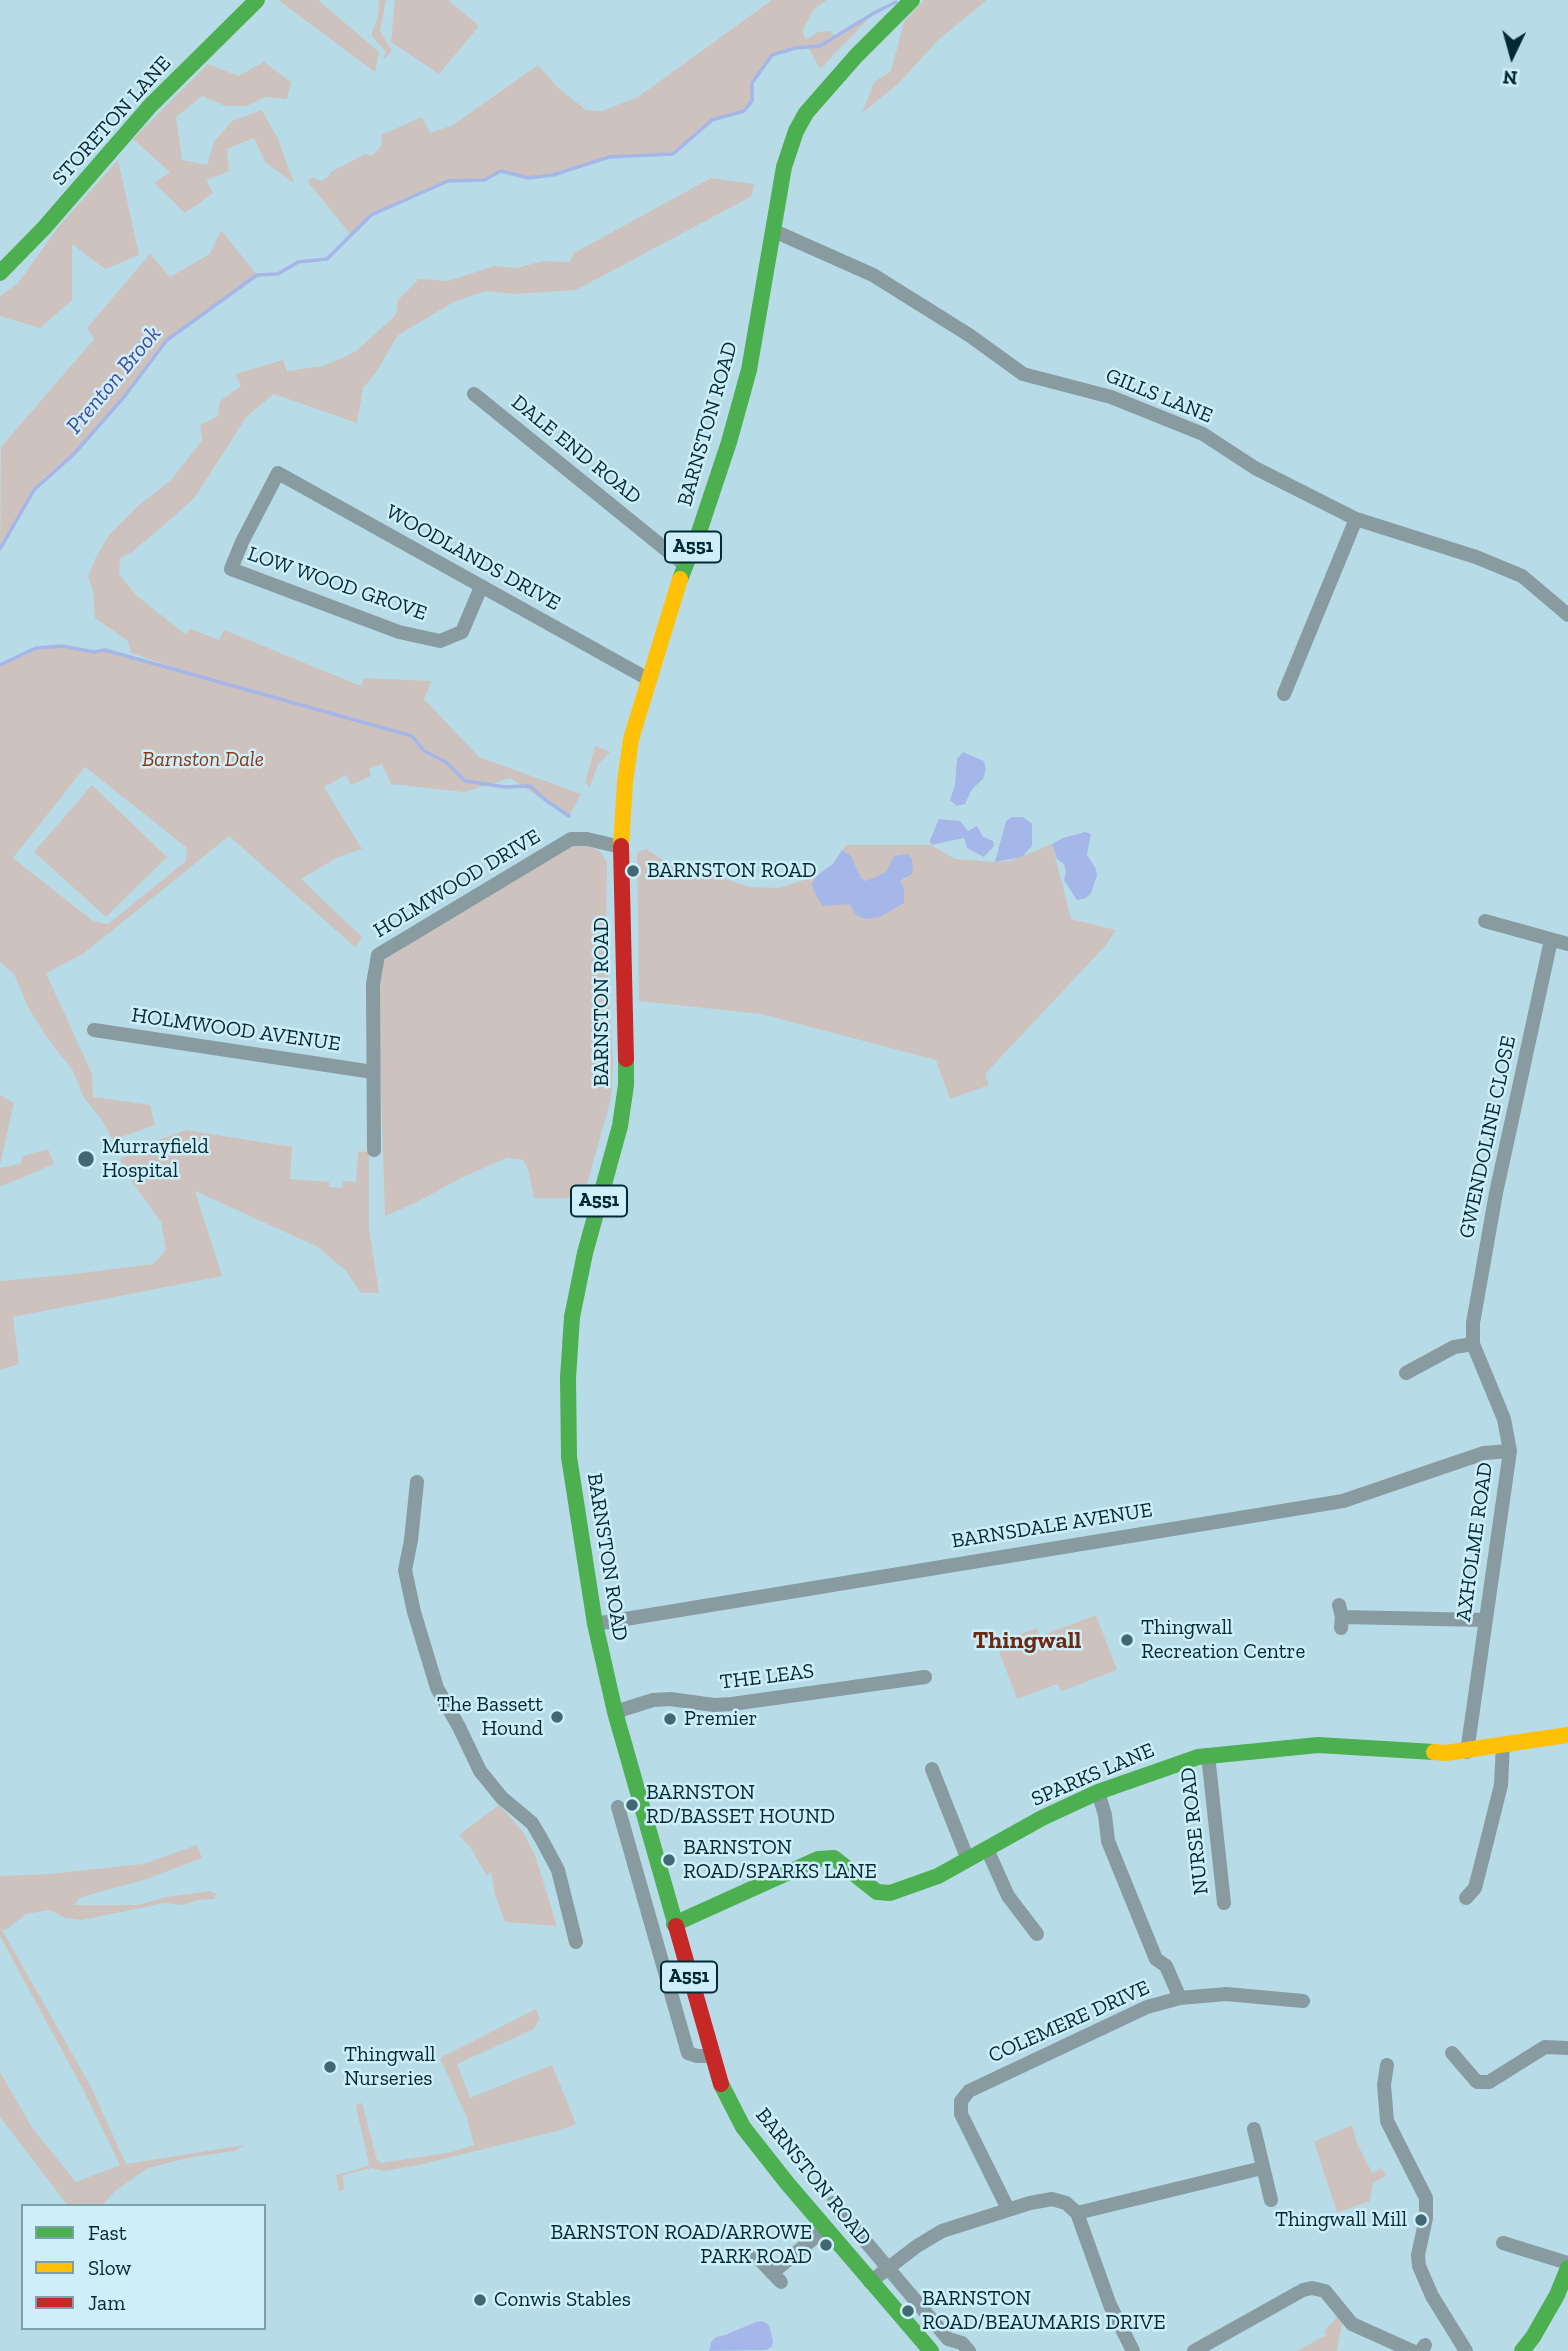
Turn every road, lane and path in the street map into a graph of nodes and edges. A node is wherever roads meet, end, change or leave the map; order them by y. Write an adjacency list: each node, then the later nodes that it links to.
1 (257, 0): 4 (main road, STORETON LANE)
2 (911, 1): 3 (main road, BARNSTON ROAD / A551)
3 (774, 232): 7 (street, GILLS LANE); 8 (main road, BARNSTON ROAD / A551)
4 (0, 273)
5 (474, 394): 8 (street, DALE END ROAD)
6 (278, 473): 9 (street, WOODLANDS DRIVE); 9 (street, LOW WOOD GROVE)
7 (1356, 519): 10 (street, GILLS LANE); 12 (street)
8 (685, 565): 11 (main road, BARNSTON ROAD / A551)
9 (481, 587): 11 (street, WOODLANDS DRIVE)
10 (1568, 615)
11 (648, 679): 13 (main road, BARNSTON ROAD / A551)
12 (1284, 694)
13 (621, 847): 18 (street, HOLMWOOD DRIVE); 26 (main road, BARNSTON ROAD / A551)
14 (1485, 921): 15 (street)
15 (1551, 940): 16 (street); 20 (street, GWENDOLINE CLOSE)
16 (1568, 944)
17 (94, 1030): 18 (street, HOLMWOOD AVENUE)
18 (373, 1072): 19 (street, HOLMWOOD DRIVE)
19 (374, 1150)
20 (1473, 1344): 21 (street); 22 (street, AXHOLME ROAD)
21 (1407, 1374)
22 (1510, 1451): 25 (street, AXHOLME ROAD); 26 (street, BARNSDALE AVENUE)
23 (417, 1482): 42 (street)
24 (1341, 1616): 25 (street)
25 (1485, 1620): 31 (street, AXHOLME ROAD)
26 (595, 1624): 28 (main road, BARNSTON ROAD / A551)
27 (925, 1676): 28 (street, THE LEAS)
28 (615, 1712): 40 (main road, BARNSTON ROAD / A551)
29 (1568, 1735): 30 (main road, SPARKS LANE)
30 (1503, 1744): 31 (main road, SPARKS LANE); 38 (street)
31 (1467, 1752): 32 (main road, SPARKS LANE)
32 (1208, 1755): 34 (main road, SPARKS LANE); 39 (street, NURSE ROAD)
33 (932, 1769): 37 (street)
34 (1098, 1792): 36 (main road, SPARKS LANE); 43 (street, COLEMERE DRIVE)
35 (618, 1807): 47 (street)
36 (987, 1849): 37 (main road, SPARKS LANE); 41 (street)
37 (968, 1860): 40 (main road, SPARKS LANE)
38 (1466, 1898)
39 (1224, 1903)
40 (674, 1924): 47 (main road, BARNSTON ROAD / A551)
41 (1037, 1934)
42 (576, 1942)
43 (1180, 1998): 44 (street); 53 (street, COLEMERE DRIVE)
44 (1303, 2001)
45 (1568, 2048): 46 (street)
46 (1452, 2053)
47 (711, 2056): 55 (main road, BARNSTON ROAD / A551)
48 (1387, 2065): 66 (street)
49 (1254, 2129): 50 (street)
50 (1262, 2168): 51 (street); 54 (street)
51 (1271, 2200)
52 (833, 2203): 59 (street)
53 (1008, 2209): 54 (street); 59 (street)
54 (1077, 2213): 64 (street)
55 (826, 2228): 57 (street); 60 (main road, BARNSTON ROAD / A551)
56 (1503, 2243): 58 (street)
57 (757, 2257)
58 (1568, 2265): 67 (main road)
59 (888, 2269): 60 (street); 63 (street)
60 (870, 2281): 62 (main road, BARNSTON ROAD / A551)
61 (1420, 2349): 65 (street)
62 (931, 2351)
63 (970, 2351)
64 (1133, 2351)
65 (1194, 2351)
66 (1466, 2351)
67 (1522, 2351)

